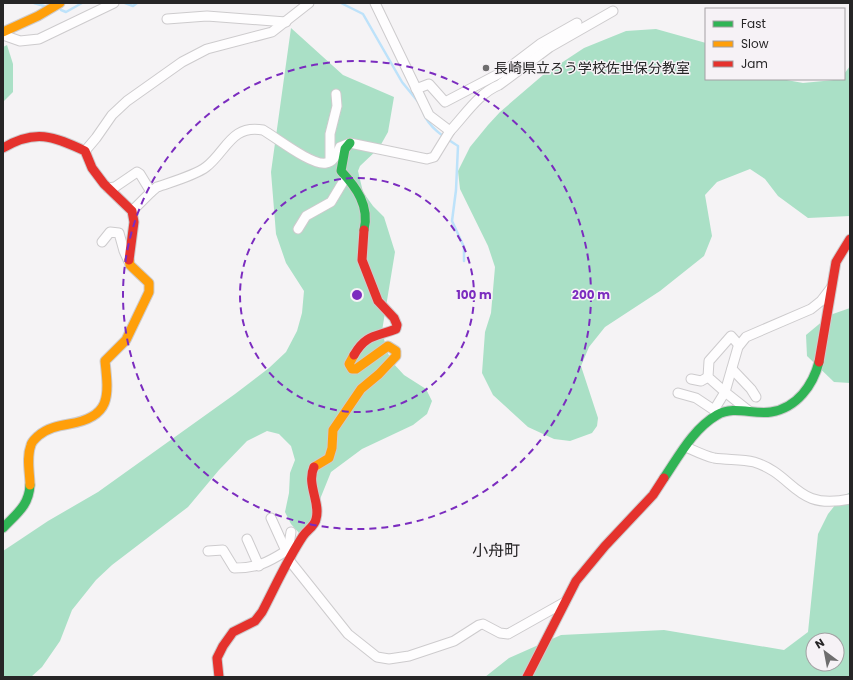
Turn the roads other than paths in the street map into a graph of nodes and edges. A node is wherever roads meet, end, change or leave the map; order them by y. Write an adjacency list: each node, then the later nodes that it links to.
1 (114, 3): 10 (street)
2 (309, 3): 7 (street)
3 (375, 3): 11 (street)
4 (58, 4): 9 (main road)
5 (613, 11): 13 (street)
6 (167, 19): 7 (street)
7 (286, 22): 16 (street)
8 (577, 23): 11 (street)
9 (3, 32)
10 (3, 35)
11 (416, 89): 13 (street)
12 (336, 94): 17 (street)
13 (449, 133): 14 (street)
14 (350, 143): 17 (street); 18 (main road)
15 (3, 148): 16 (main road)
16 (85, 151): 19 (main road)
17 (330, 161): 20 (street)
18 (346, 178): 22 (street); 43 (main road)
19 (108, 188): 20 (street); 21 (main road)
20 (151, 192): 21 (street)
21 (132, 211): 25 (main road)
22 (298, 229)
23 (850, 239): 26 (main road)
24 (102, 242): 25 (street)
25 (130, 264): 39 (main road)
26 (832, 285): 27 (street); 34 (main road)
27 (739, 345): 28 (street); 29 (street)
28 (732, 369): 31 (street); 33 (street)
29 (708, 377): 30 (street); 31 (street)
30 (691, 379)
31 (724, 392): 34 (street); 35 (street)
32 (678, 394): 35 (street)
33 (756, 396)
34 (749, 411): 35 (main road)
35 (715, 412): 36 (main road)
36 (686, 447): 37 (street); 45 (main road)
37 (850, 499)
38 (271, 518): 43 (street)
39 (3, 528)
40 (292, 532): 43 (street)
41 (247, 539): 44 (street)
42 (208, 551): 44 (street)
43 (289, 555): 44 (street); 45 (street); 46 (main road)
44 (259, 566)
45 (565, 602): 47 (main road)
46 (219, 677)
47 (527, 677)

